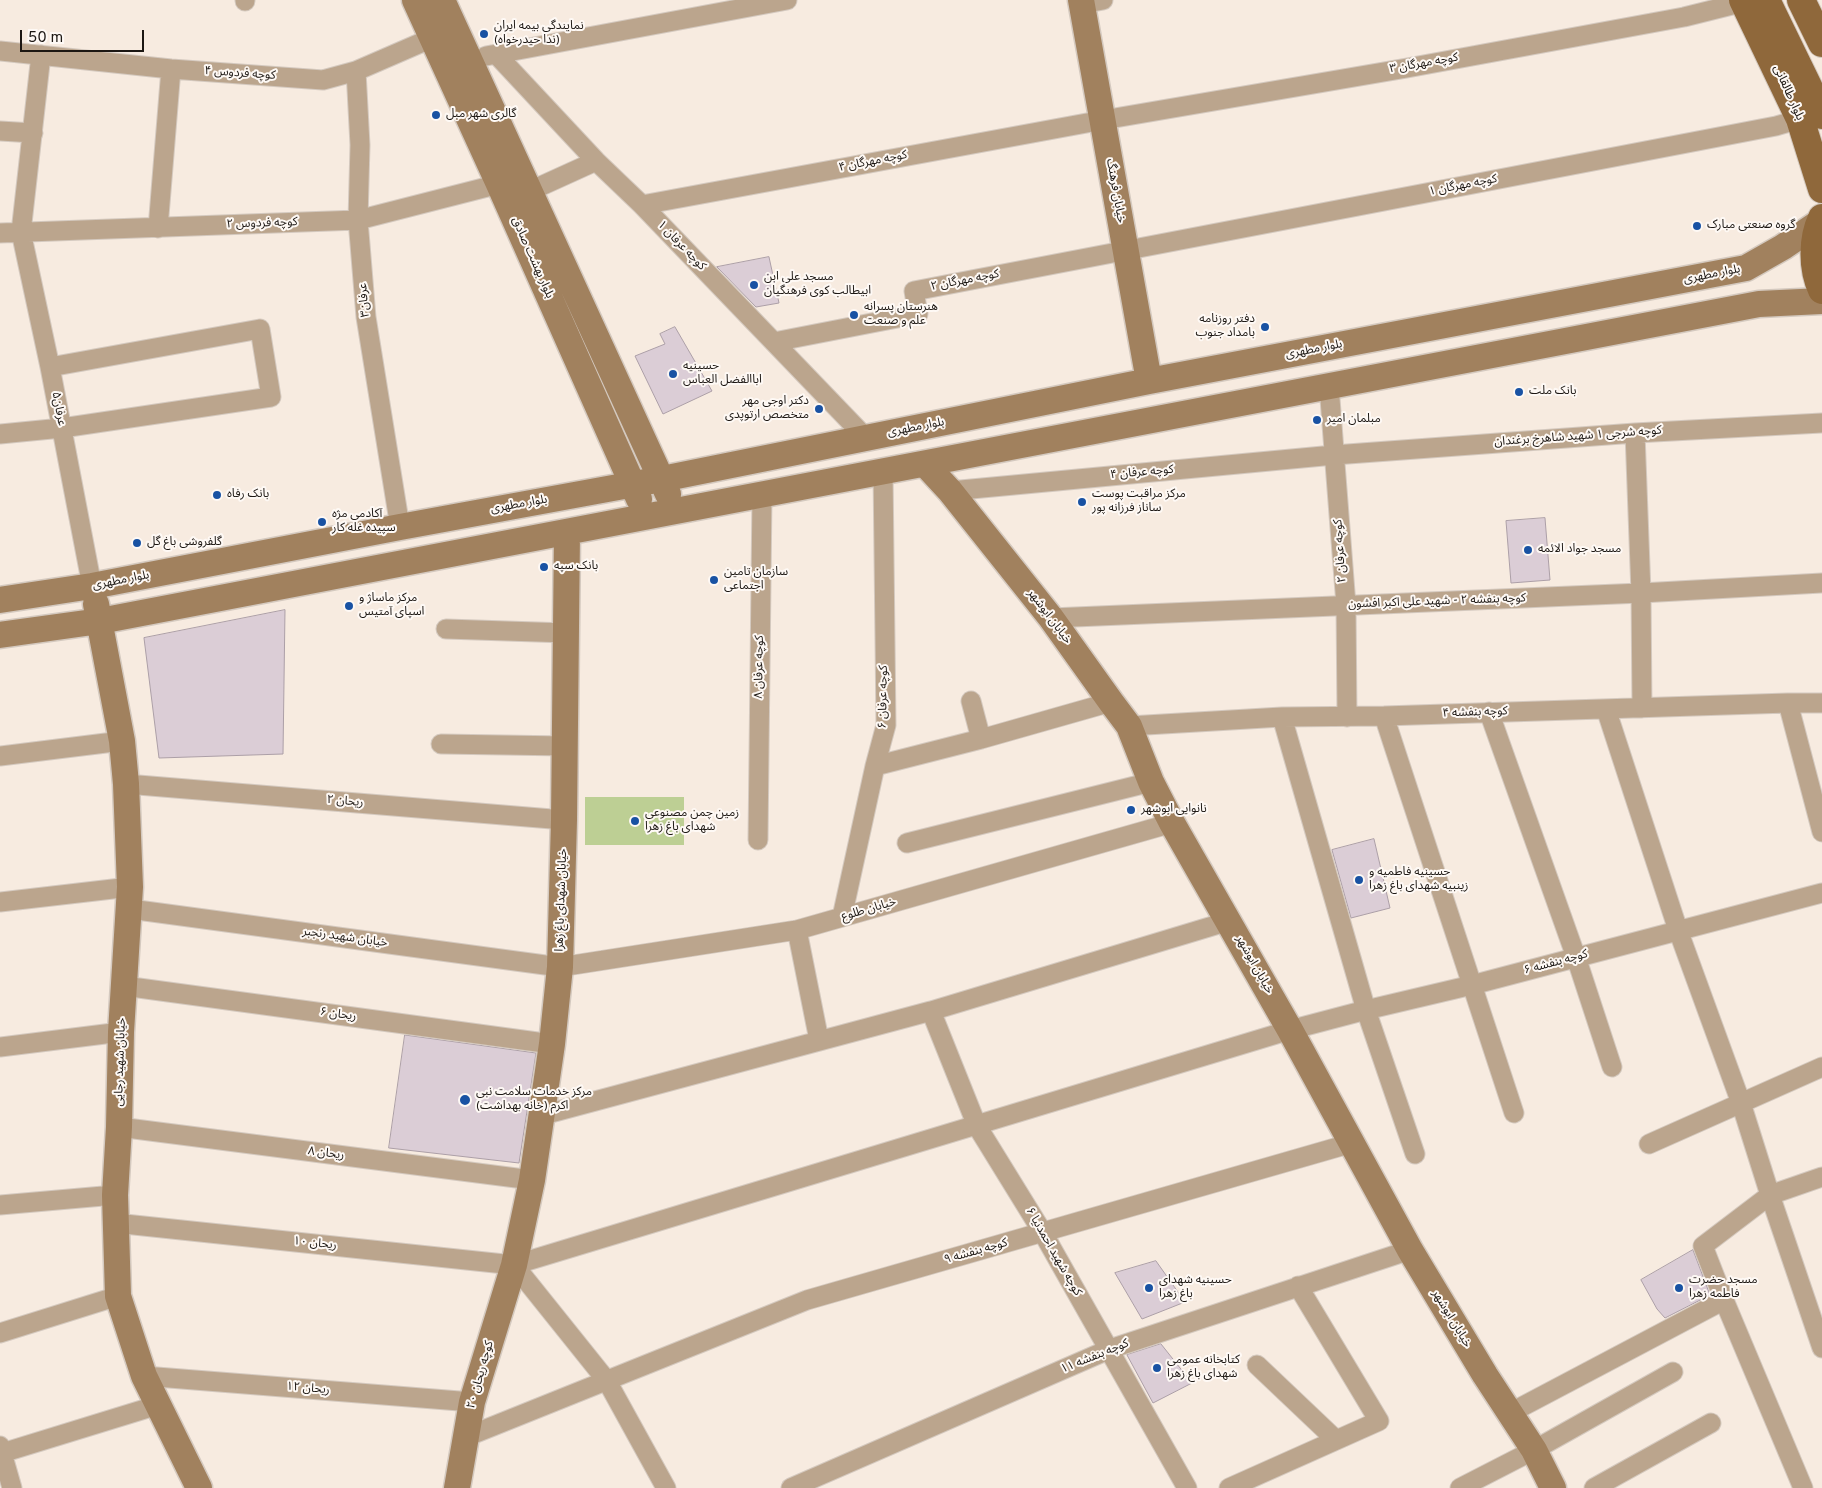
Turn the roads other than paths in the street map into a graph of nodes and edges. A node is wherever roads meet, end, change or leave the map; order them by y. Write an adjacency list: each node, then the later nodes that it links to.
1 (415, 0): 7 (street, بلوار بهشت صادق)
2 (442, 0): 12 (street, بلوار بهشت صادق)
3 (787, 0): 10 (street)
4 (1751, 0): 15 (street, کوچه مهرگان ۳); 16 (main road, بلوار طالقانی)
5 (1802, 0): 8 (main road)
6 (1089, 1): 15 (street, خیابان فرهنگ)
7 (432, 38): 14 (street, کوچه فردوس ۴); 20 (street, بلوار بهشت صادق)
8 (1822, 42)
9 (0, 51): 11 (street, کوچه فردوس ۴)
10 (496, 54): 12 (street); 19 (street, کوچه عرفان ۱)
11 (41, 55): 13 (street, کوچه فردوس ۴); 18 (street, عرفان۵)
12 (470, 59): 22 (street, بلوار بهشت صادق)
13 (171, 69): 14 (street, کوچه فردوس ۴); 26 (street)
14 (356, 70): 24 (street, عرفان۳)
15 (1103, 120): 23 (street, کوچه مهرگان ۴); 29 (street, خیابان فرهنگ)
16 (1812, 124): 21 (main road, بلوار طالقانی); 29 (street, کوچه مهرگان ۱)
17 (0, 131): 18 (street)
18 (33, 133): 27 (street, عرفان۵)
19 (596, 161): 22 (street); 23 (street, کوچه عرفان ۱)
20 (499, 184): 24 (street, کوچه فردوس ۲); 31 (street, بلوار بهشت صادق)
21 (1822, 189)
22 (530, 191): 30 (street, بلوار بهشت صادق)
23 (642, 205): 36 (street, کوچه عرفان ۱)
24 (358, 220): 26 (street, کوچه فردوس ۲); 54 (street, عرفان۳)
25 (1821, 220): 32 (street, بلوار مطهری); 33 (main road)
26 (158, 228): 27 (street, کوچه فردوس ۲)
27 (21, 232): 28 (street, کوچه فردوس ۲); 37 (street, عرفان۵)
28 (0, 233)
29 (1125, 250): 36 (street, کوچه مهرگان ۲); 38 (street, خیابان فرهنگ)
30 (559, 255): 31 (street); 48 (street, بلوار بهشت صادق)
31 (535, 265): 49 (street, بلوار بهشت صادق)
32 (1746, 268): 35 (street); 38 (street, بلوار مطهری)
33 (1822, 290)
34 (1822, 302): 35 (street)
35 (1759, 304): 39 (street)
36 (774, 342): 44 (street, کوچه عرفان ۱)
37 (50, 367): 41 (street, عرفان۵); 41 (street)
38 (1149, 381): 44 (street, بلوار مطهری)
39 (1329, 386): 45 (street, کوچه عرفان ۲); 46 (street)
40 (1822, 423): 42 (street, کوچه شرجی ۱ شهید شاهرخ برغندان)
41 (62, 428): 43 (street); 57 (street, عرفان۵)
42 (1635, 433): 45 (street, کوچه شرجی ۱ شهید شاهرخ برغندان); 58 (street)
43 (0, 434)
44 (866, 438): 48 (street, بلوار مطهری)
45 (1334, 455): 50 (street, کوچه عرفان ۴); 60 (street, کوچه عرفان ۲)
46 (925, 464): 47 (street); 50 (street, خیابان ابوشهر)
47 (883, 471): 51 (street); 82 (street, کوچه عرفان ۶)
48 (662, 479): 49 (street, بلوار مطهری); 52 (street, بلوار بهشت صادق)
49 (633, 484): 53 (street, بلوار بهشت صادق); 54 (street, بلوار مطهری)
50 (950, 491): 61 (street, خیابان ابوشهر)
51 (762, 495): 52 (street); 88 (street, کوچه عرفان ۸)
52 (674, 511): 53 (street)
53 (645, 516): 55 (street)
54 (400, 527): 57 (street, بلوار مطهری)
55 (567, 532): 62 (street); 64 (street, خیابان شهدای باغ‌ زهرا)
56 (1822, 582): 58 (street, کوچه بنفشه ۲ - شهید علی اکبر افشون)
57 (92, 586): 59 (street, بلوار مطهری); 62 (street, خیابان شهید رجایی)
58 (1640, 593): 60 (street, کوچه بنفشه ۲ - شهید علی اکبر افشون); 71 (street)
59 (0, 600)
60 (1346, 606): 61 (street, کوچه بنفشه ۲ - شهید علی اکبر افشون); 73 (street, کوچه عرفان ۲)
61 (1051, 618): 67 (street, خیابان ابوشهر)
62 (100, 621): 65 (street); 78 (street, خیابان شهید رجایی)
63 (446, 629): 64 (street)
64 (567, 633): 80 (street, خیابان شهدای باغ‌ زهرا)
65 (0, 635)
66 (971, 701): 77 (street)
67 (1111, 702): 76 (street, خیابان ابوشهر); 77 (street)
68 (1788, 703): 69 (street, کوچه بنفشه ۴); 71 (street, کوچه بنفشه ۴); 87 (street)
69 (1822, 703)
70 (1606, 708): 71 (street, کوچه بنفشه ۴); 72 (street, کوچه بنفشه ۴); 96 (street)
71 (1642, 708)
72 (1489, 712): 74 (street, کوچه بنفشه ۴); 97 (street)
73 (1347, 716): 74 (street, کوچه بنفشه ۴); 75 (street, کوچه بنفشه ۴)
74 (1384, 716): 99 (street)
75 (1282, 717): 76 (street, کوچه بنفشه ۴); 101 (street)
76 (1129, 726): 83 (street, خیابان ابوشهر)
77 (982, 738): 82 (street)
78 (122, 741): 81 (street); 84 (street, خیابان شهید رجایی)
79 (441, 744): 80 (street)
80 (565, 746): 85 (street, خیابان شهدای باغ‌ زهرا)
81 (0, 756)
82 (875, 766): 93 (street, کوچه عرفان ۶)
83 (1151, 782): 86 (street, خیابان ابوشهر); 89 (street)
84 (126, 784): 85 (street, ریحان ۲); 91 (street, خیابان شهید رجایی)
85 (564, 820): 98 (street, خیابان شهدای باغ‌ زهرا)
86 (1172, 823): 93 (street, خیابان طلوع); 94 (street, خیابان ابوشهر)
87 (1822, 832)
88 (758, 840)
89 (907, 843)
90 (1822, 893): 96 (street, کوچه بنفشه ۶)
91 (130, 898): 92 (street, خیابان شهید رنجبر); 98 (street, خیابان شهید رنجبر); 100 (street, خیابان شهید رجایی)
92 (0, 902)
93 (842, 918): 95 (street, خیابان طلوع)
94 (1229, 921): 102 (street); 103 (street, خیابان ابوشهر)
95 (797, 930): 98 (street, خیابان طلوع); 105 (street)
96 (1678, 930): 97 (street, کوچه بنفشه ۶); 110 (street)
97 (1576, 957): 99 (street, کوچه بنفشه ۶); 108 (street)
98 (560, 967): 106 (street, خیابان شهدای باغ‌ زهرا)
99 (1472, 985): 101 (street, کوچه بنفشه ۶); 111 (street)
100 (124, 986): 104 (street, خیابان شهید رجایی); 106 (street, ریحان ۶)
101 (1366, 1010): 103 (street, کوچه بنفشه ۶); 117 (street)
102 (931, 1011): 105 (street); 113 (street, کوچه شهید احمدنیا ۶)
103 (1290, 1030): 113 (street, کوچه بنفشه ۶); 115 (street, خیابان ابوشهر)
104 (121, 1032): 107 (street); 114 (street, خیابان شهید رجایی)
105 (819, 1040): 112 (street)
106 (552, 1044): 112 (street, خیابان شهدای باغ‌ زهرا)
107 (0, 1046)
108 (1612, 1067)
109 (1822, 1067): 110 (street)
110 (1741, 1103): 116 (street); 121 (street)
111 (1514, 1114)
112 (543, 1115): 119 (street, خیابان شهدای باغ‌ زهرا)
113 (977, 1126): 124 (street, کوچه شهید احمدنیا ۶); 126 (street, کوچه بنفشه ۶)
114 (119, 1127): 119 (street, ریحان ۸); 120 (street, خیابان شهید رجایی)
115 (1352, 1143): 124 (street, کوچه بنفشه ۹); 125 (street, خیابان ابوشهر)
116 (1649, 1144)
117 (1415, 1154)
118 (1822, 1177): 121 (street)
119 (532, 1180): 126 (street, خیابان شهدای باغ‌ زهرا)
120 (115, 1194): 122 (street); 123 (street, خیابان شهید رجایی)
121 (1770, 1195): 129 (street); 131 (street)
122 (0, 1205)
123 (115, 1223): 126 (street, ریحان ۱۰); 128 (street, خیابان شهید رجایی)
124 (1043, 1233): 132 (street, کوچه شهید احمدنیا ۶); 136 (street, کوچه بنفشه ۹)
125 (1410, 1250): 127 (street, کوچه بنفشه ۱۱); 139 (street, خیابان ابوشهر)
126 (514, 1265): 136 (street); 137 (street, کوچه ریحان ۲۰)
127 (1298, 1286): 132 (street, کوچه بنفشه ۱۱); 142 (street)
128 (118, 1296): 130 (street); 135 (street, خیابان شهید رجایی)
129 (1724, 1300): 139 (street); 155 (street)
130 (0, 1333)
131 (1822, 1348)
132 (1110, 1349): 149 (street, کوچه بنفشه ۱۱); 150 (street, کوچه شهید احمدنیا ۶)
133 (1257, 1365): 142 (street)
134 (1673, 1372): 144 (street)
135 (144, 1376): 137 (street, ریحان ۱۲); 138 (street, خیابان شهید رجایی)
136 (606, 1381): 141 (street, کوچه بنفشه ۹); 148 (street)
137 (472, 1402): 141 (street, کوچه ریحان ۲۰)
138 (158, 1404): 143 (street); 146 (street, خیابان شهید رجایی)
139 (1510, 1412): 144 (street, خیابان ابوشهر)
140 (1711, 1423): 154 (street)
141 (466, 1437): 147 (street, کوچه ریحان ۲۰)
142 (1336, 1440): 151 (street)
143 (1, 1450): 145 (street)
144 (1534, 1450): 152 (street); 153 (street, خیابان ابوشهر)
145 (7, 1480)
146 (199, 1488)
147 (457, 1488)
148 (666, 1488)
149 (791, 1488)
150 (1187, 1488)
151 (1229, 1488)
152 (1460, 1488)
153 (1553, 1488)
154 (1594, 1488)
155 (1803, 1488)

